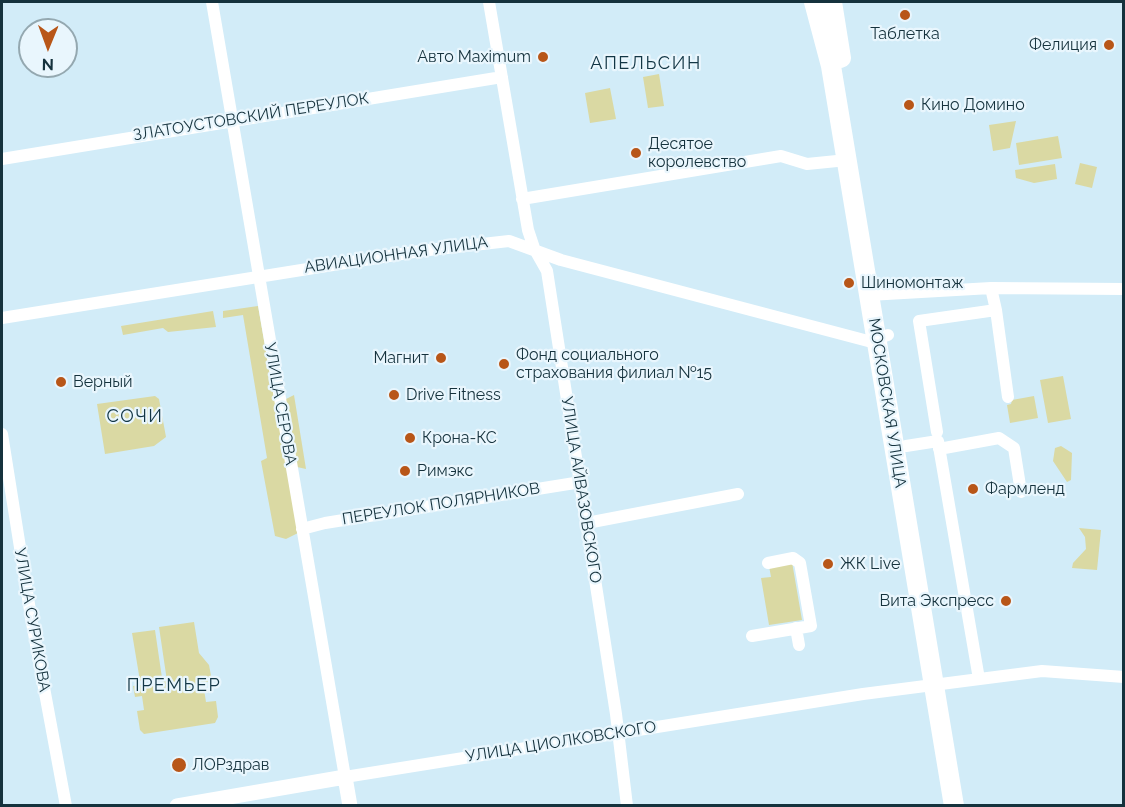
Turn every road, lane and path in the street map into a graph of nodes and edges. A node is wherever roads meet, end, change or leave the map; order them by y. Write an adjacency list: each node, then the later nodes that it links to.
1 (212, 2): 6 (street, УЛИЦА СЕРОВА)
2 (489, 2): 5 (street, УЛИЦА АЙВАЗОВСКОГО)
3 (814, 2): 8 (main road, МОСКОВСКАЯ УЛИЦА)
4 (832, 2): 14 (main road, МОСКОВСКАЯ УЛИЦА)
5 (502, 77): 6 (street, ЗЛАТОУСТОВСКИЙ ПЕРЕУЛОК); 9 (street, УЛИЦА АЙВАЗОВСКОГО)
6 (233, 120): 7 (street, ЗЛАТОУСТОВСКИЙ ПЕРЕУЛОК); 11 (street, УЛИЦА СЕРОВА)
7 (2, 159)
8 (847, 160): 9 (street); 14 (main road, МОСКОВСКАЯ УЛИЦА)
9 (522, 199): 10 (street, УЛИЦА АЙВАЗОВСКОГО)
10 (534, 248): 11 (street, АВИАЦИОННАЯ УЛИЦА); 17 (street, АВИАЦИОННАЯ УЛИЦА); 23 (street, УЛИЦА АЙВАЗОВСКОГО)
11 (260, 276): 16 (street, АВИАЦИОННАЯ УЛИЦА); 27 (street, УЛИЦА СЕРОВА)
12 (991, 288): 13 (street); 14 (street); 15 (street)
13 (1124, 289)
14 (875, 294): 17 (main road, МОСКОВСКАЯ УЛИЦА)
15 (996, 310): 18 (street); 19 (street)
16 (2, 318)
17 (882, 336): 21 (main road, МОСКОВСКАЯ УЛИЦА); 34 (main road, МОСКОВСКАЯ УЛИЦА)
18 (1008, 397)
19 (938, 432)
20 (2, 434): 37 (street, УЛИЦА СУРИКОВА)
21 (906, 446): 22 (street); 34 (main road, МОСКОВСКАЯ УЛИЦА)
22 (939, 448): 24 (street); 33 (street)
23 (581, 482): 26 (street, УЛИЦА АЙВАЗОВСКОГО); 27 (street, ПЕРЕУЛОК ПОЛЯРНИКОВ)
24 (1021, 492)
25 (738, 494): 26 (street)
26 (587, 524): 35 (street, УЛИЦА АЙВАЗОВСКОГО)
27 (302, 529): 36 (street, УЛИЦА СЕРОВА)
28 (768, 563): 29 (street)
29 (796, 628): 30 (street); 31 (street)
30 (752, 636)
31 (799, 645)
32 (1124, 677): 33 (street, УЛИЦА ЦИОЛКОВСКОГО)
33 (979, 679): 34 (street, УЛИЦА ЦИОЛКОВСКОГО)
34 (940, 686): 35 (street, УЛИЦА ЦИОЛКОВСКОГО); 41 (main road, МОСКОВСКАЯ УЛИЦА); 42 (main road, МОСКОВСКАЯ УЛИЦА)
35 (618, 734): 36 (street, УЛИЦА ЦИОЛКОВСКОГО); 40 (street, УЛИЦА АЙВАЗОВСКОГО)
36 (345, 777): 38 (street, УЛИЦА ЦИОЛКОВСКОГО); 39 (street, УЛИЦА СЕРОВА)
37 (66, 806)
38 (177, 806)
39 (350, 806)
40 (627, 806)
41 (954, 806)
42 (966, 806)

